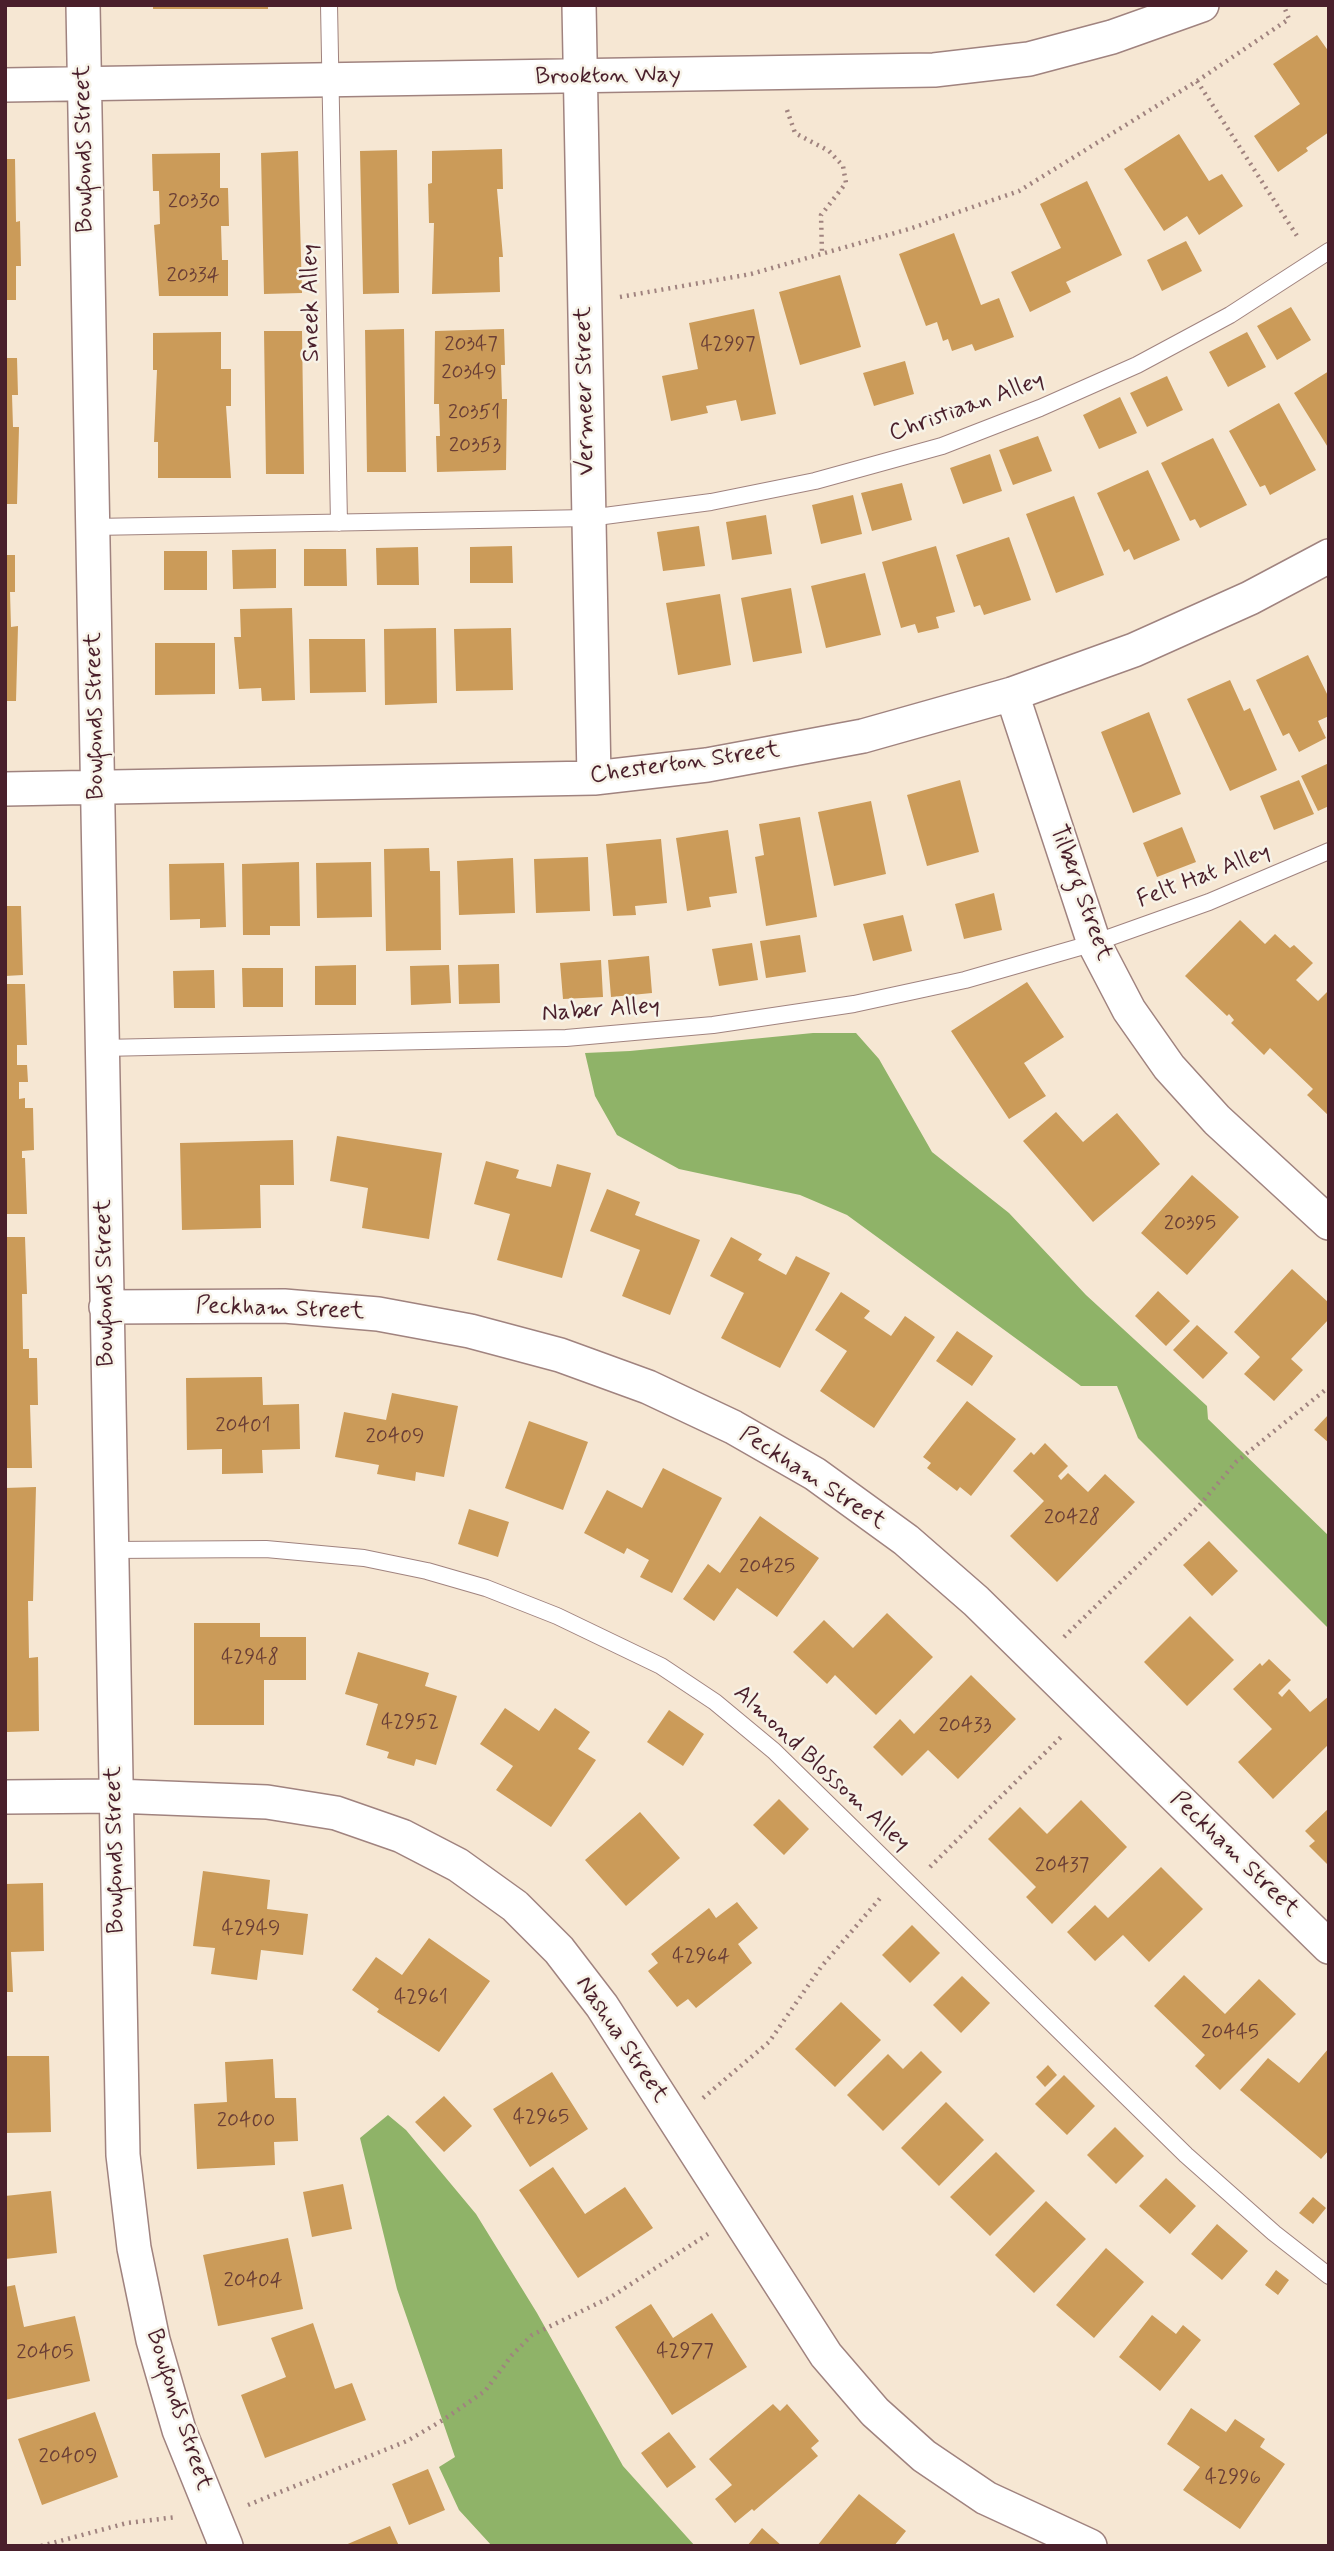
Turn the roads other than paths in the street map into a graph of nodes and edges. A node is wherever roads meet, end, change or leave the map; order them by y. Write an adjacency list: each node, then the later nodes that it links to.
1 (83, 5): 7 (street, Bowfonds Street)
2 (329, 5): 6 (lane, Sneek Alley)
3 (579, 5): 5 (street, Vermeer Street)
4 (1202, 5): 5 (street, Brookton Way)
5 (580, 77): 6 (street, Brookton Way); 10 (street, Vermeer Street)
6 (330, 82): 7 (street, Brookton Way); 11 (lane, Sneek Alley)
7 (84, 84): 8 (street, Brookton Way); 12 (street, Bowfonds Street)
8 (5, 85)
9 (1329, 251): 10 (lane, Christiaan Alley)
10 (589, 518): 11 (lane); 15 (street, Vermeer Street)
11 (339, 523): 12 (lane)
12 (93, 527): 16 (street, Bowfonds Street)
13 (1329, 556): 14 (street, Chesterton Street)
14 (1012, 694): 15 (street, Chesterton Street); 19 (street, Tilberg Street)
15 (594, 778): 16 (street, Chesterton Street)
16 (97, 787): 17 (street, Chesterton Street); 20 (street, Bowfonds Street)
17 (5, 789)
18 (1329, 851): 19 (lane, Felt Hat Alley)
19 (1094, 943): 20 (lane, Naber Alley); 21 (street, Tilberg Street)
20 (102, 1048): 22 (street, Bowfonds Street)
21 (1329, 1223)
22 (106, 1307): 23 (street, Bowfonds Street); 26 (street, Peckham Street)
23 (110, 1550): 24 (street, Bowfonds Street); 27 (lane, Almond Blossom Alley)
24 (115, 1796): 25 (street, Nashua Street); 28 (street, Bowfonds Street); 29 (street, Nashua Street)
25 (5, 1797)
26 (1329, 1947)
27 (1329, 2276)
28 (226, 2546)
29 (1090, 2546)

